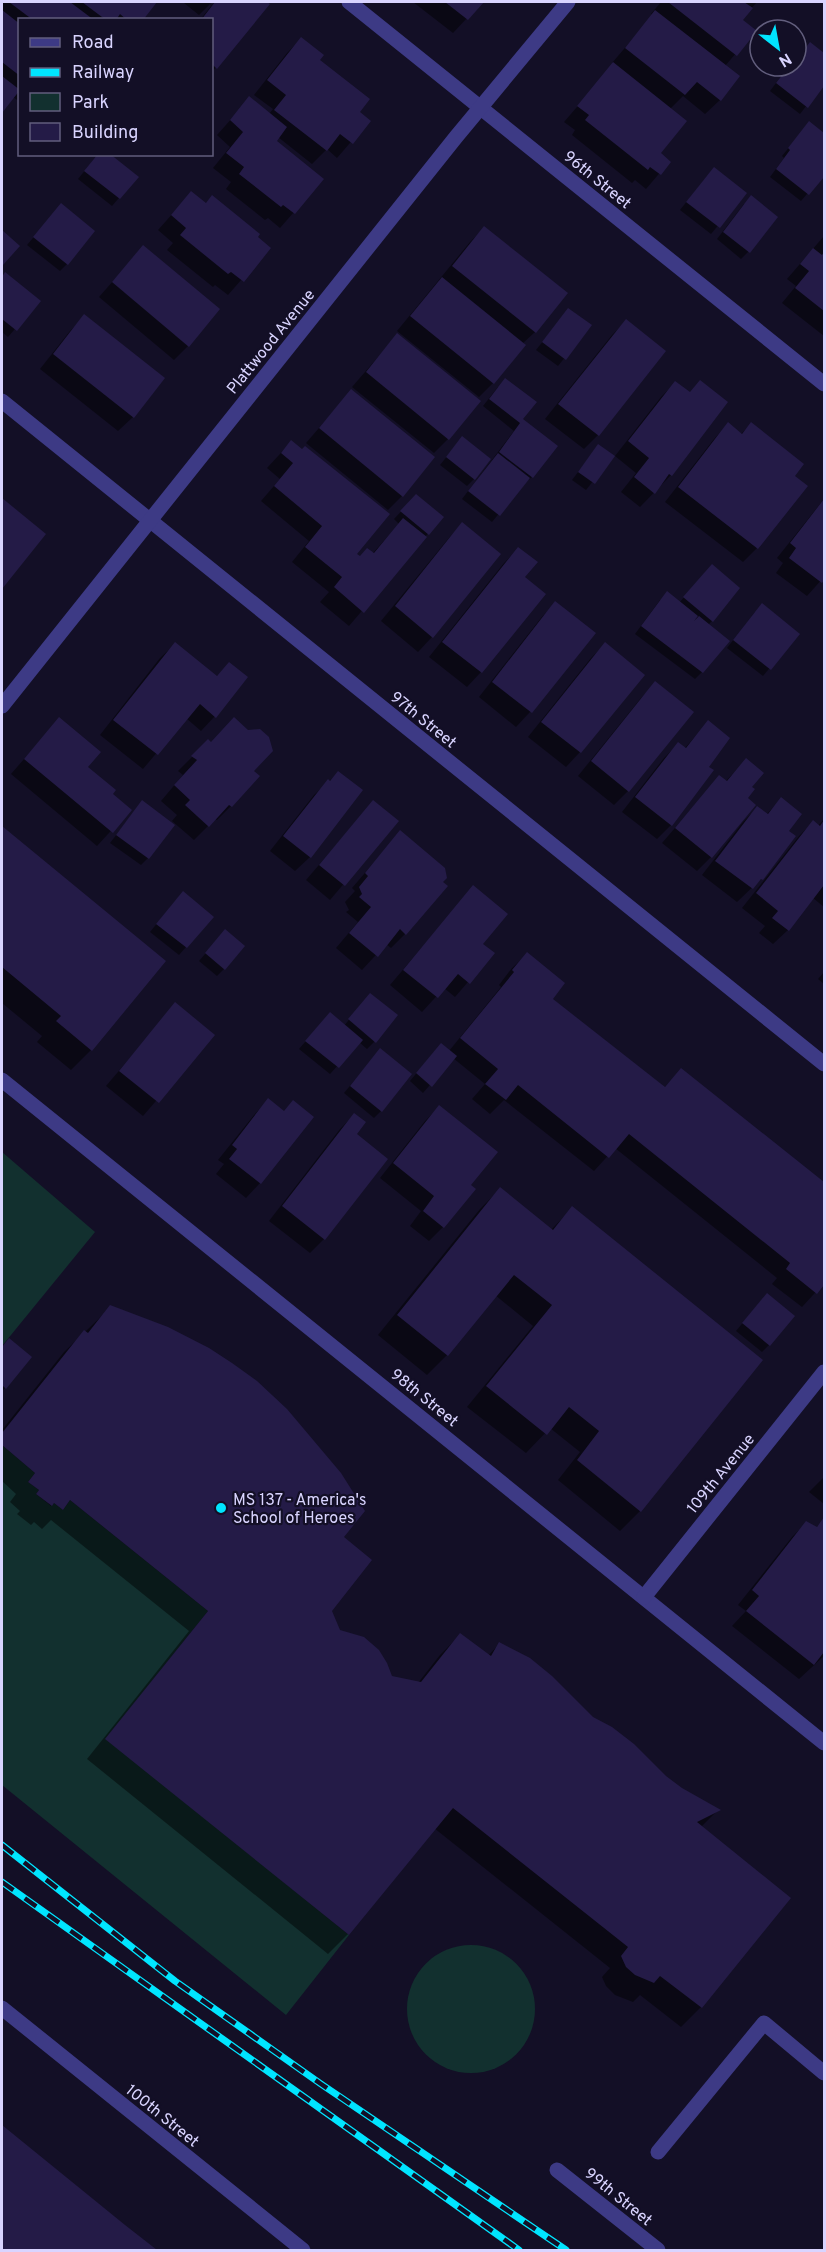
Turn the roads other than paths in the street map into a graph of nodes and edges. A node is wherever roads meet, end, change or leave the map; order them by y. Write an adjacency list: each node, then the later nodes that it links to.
1 (349, 2): 3 (street, 96th Street)
2 (568, 2): 3 (street, Plattwood Avenue)
3 (480, 107): 4 (street, 96th Street); 6 (street, Plattwood Avenue)
4 (825, 384)
5 (2, 401): 6 (street, 97th Street)
6 (150, 520): 7 (street, Plattwood Avenue); 8 (street, 97th Street)
7 (2, 706)
8 (825, 1064)
9 (2, 1080): 11 (street, 98th Street)
10 (825, 1372): 11 (street, 109th Avenue)
11 (644, 1597): 12 (street, 98th Street)
12 (825, 1743)
13 (2, 2008): 17 (street, 100th Street)
14 (825, 2073): 15 (street)
15 (658, 2152)
16 (557, 2170): 18 (street, 99th Street)
17 (303, 2250)
18 (658, 2250)

